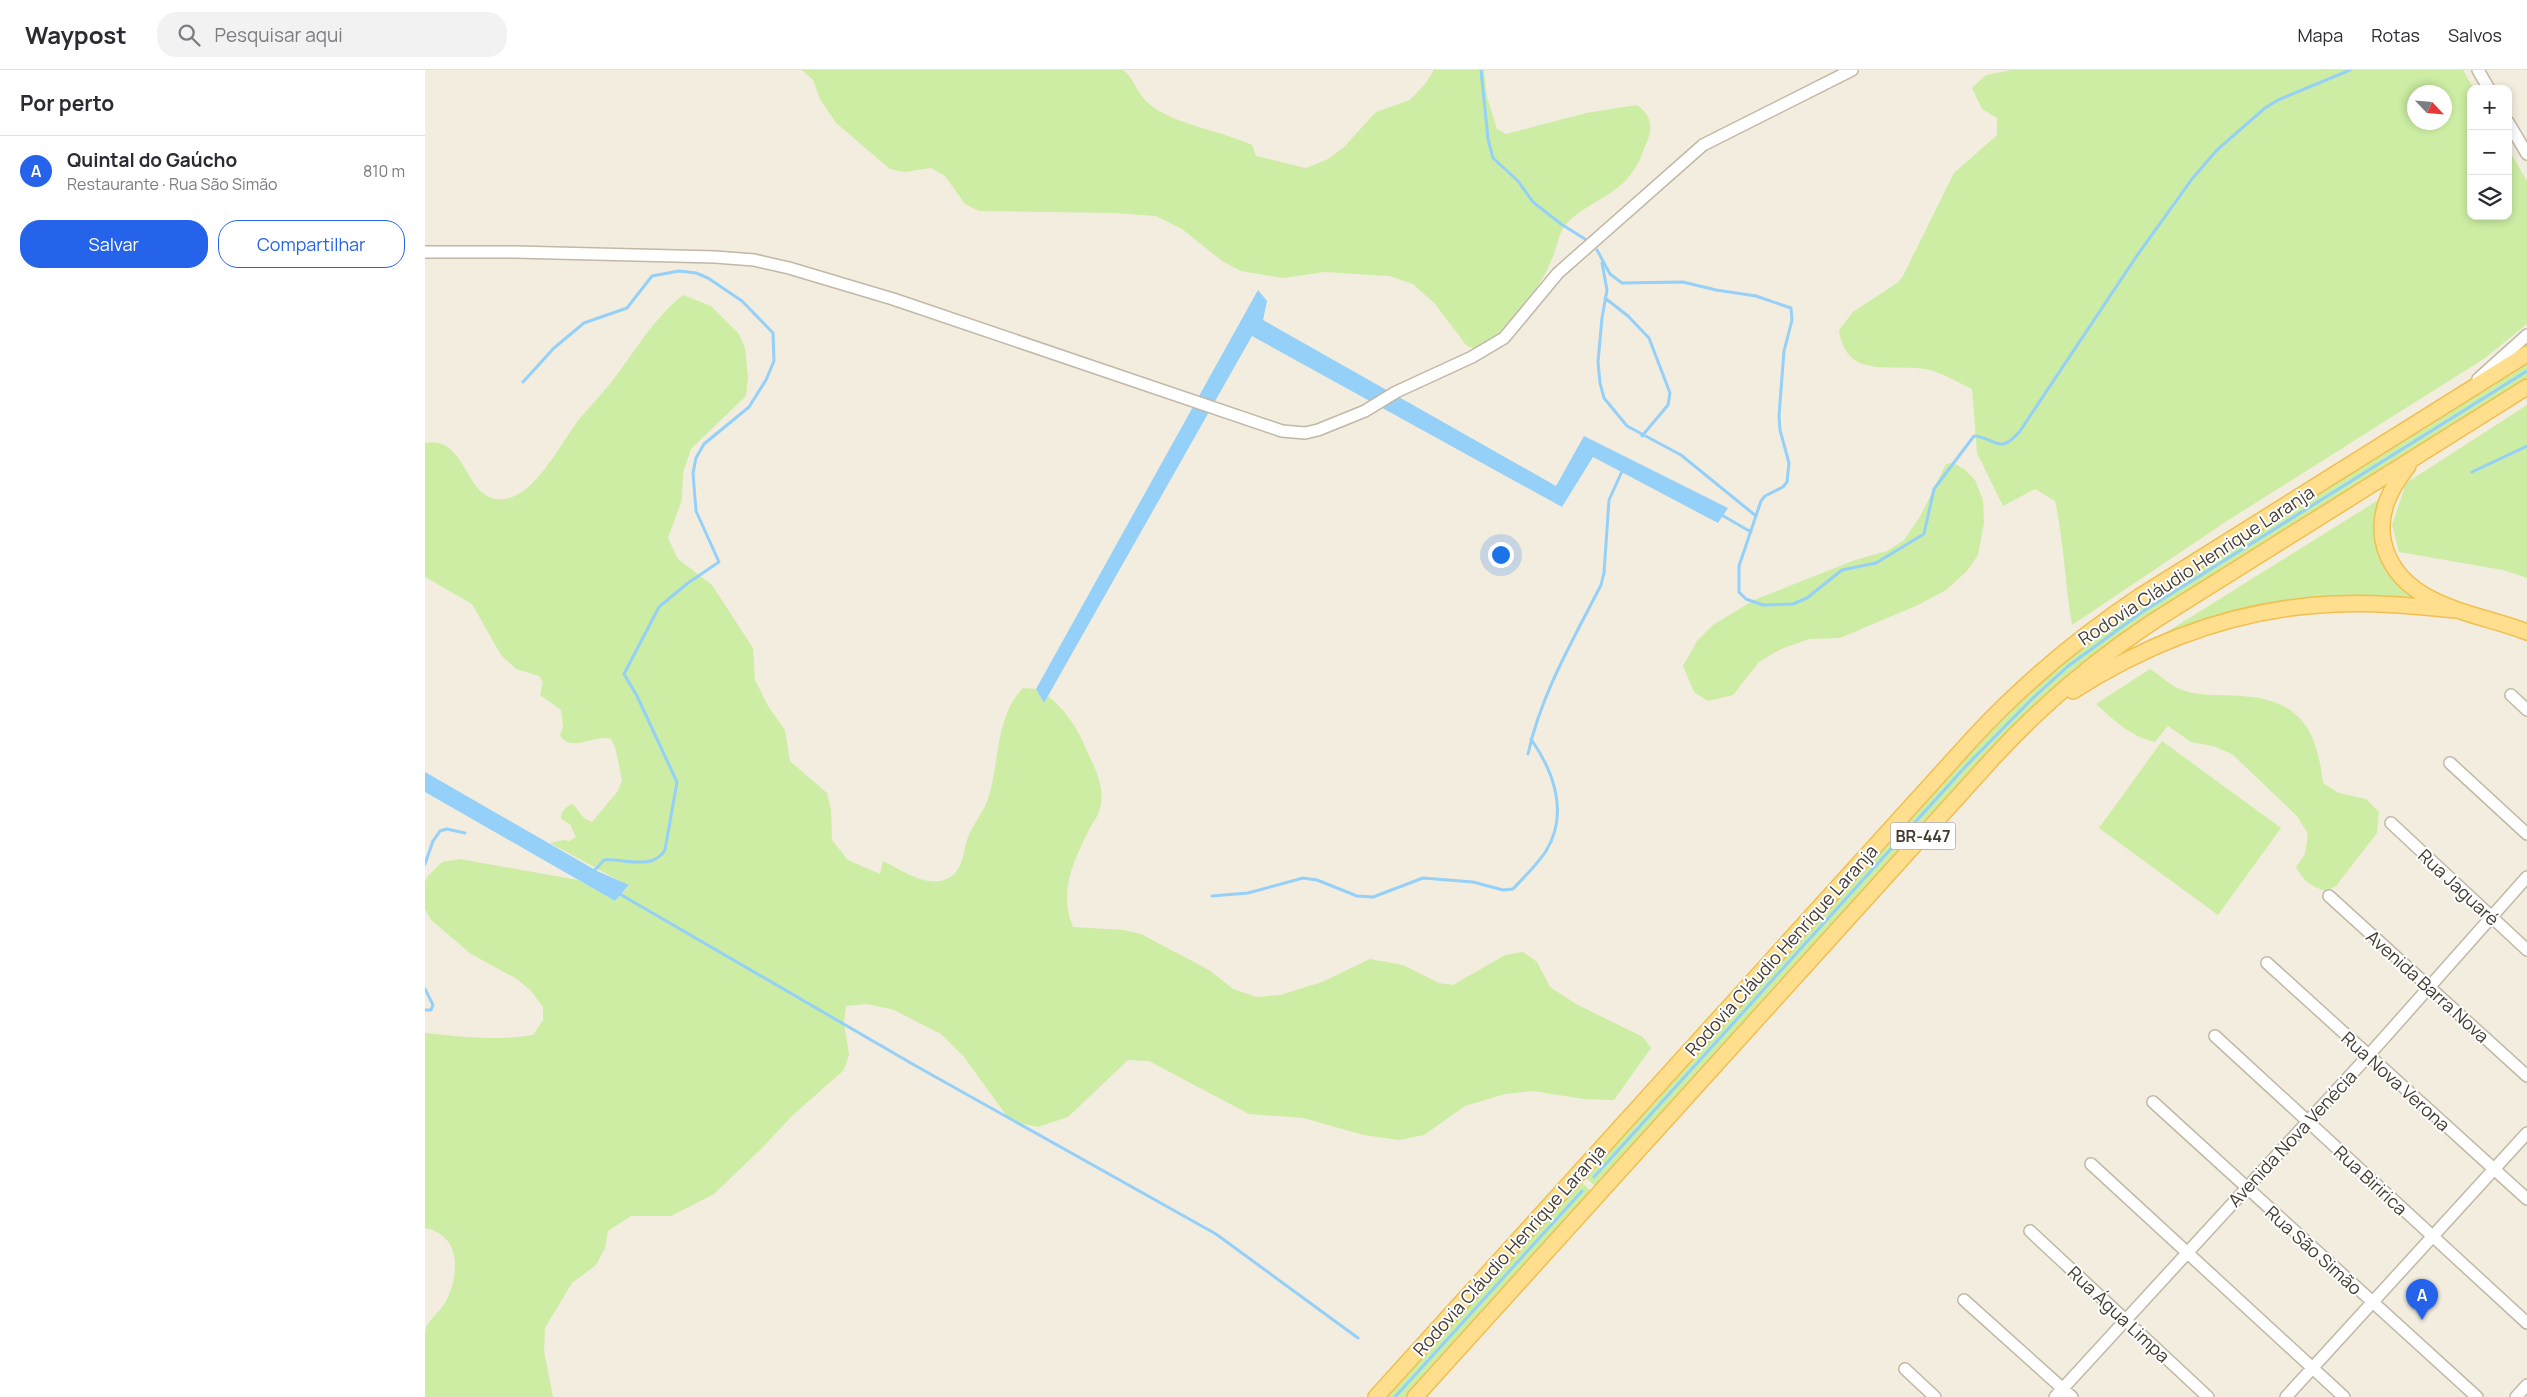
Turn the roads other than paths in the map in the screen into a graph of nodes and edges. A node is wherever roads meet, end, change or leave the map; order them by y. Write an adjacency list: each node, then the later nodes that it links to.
1 (1853, 70): 6 (street)
2 (2478, 70): 3 (street)
3 (2487, 85)
4 (2512, 129): 5 (street)
5 (2527, 154)
6 (425, 252)
7 (2527, 335): 10 (street)
8 (2527, 354): 10 (main road, Rodovia Cláudio Henrique Laranja / BR-447)
9 (2527, 387): 11 (main road, Rodovia Cláudio Henrique Laranja / BR-447)
10 (2458, 397): 47 (main road, Rodovia Cláudio Henrique Laranja / BR-447)
11 (2415, 457): 12 (main road); 16 (main road, Rodovia Cláudio Henrique Laranja / BR-447)
12 (2456, 610): 13 (main road); 16 (main road)
13 (2527, 632)
14 (2511, 695): 15 (street)
15 (2527, 710)
16 (1994, 757): 48 (main road, Rodovia Cláudio Henrique Laranja / BR-447)
17 (2450, 763): 19 (street)
18 (2391, 823): 22 (street, Rua Jaguaré)
19 (2527, 834)
20 (2527, 877): 22 (street, Avenida Nova Venécia)
21 (2329, 896): 25 (street, Avenida Barra Nova)
22 (2491, 917): 23 (street, Rua Jaguaré); 25 (street, Avenida Nova Venécia)
23 (2527, 950)
24 (2267, 963): 27 (street, Rua Nova Verona)
25 (2428, 988): 27 (street, Avenida Nova Venécia); 28 (street, Avenida Barra Nova)
26 (2215, 1036): 30 (street, Rua Biririca)
27 (2367, 1056): 30 (street, Avenida Nova Venécia); 33 (street, Rua Nova Verona)
28 (2527, 1076)
29 (2153, 1102): 34 (street, Rua São Simão)
30 (2308, 1122): 34 (street, Avenida Nova Venécia); 37 (street, Rua Biririca)
31 (2527, 1133): 33 (street)
32 (2091, 1164): 38 (street)
33 (2494, 1169): 35 (street, Rua Nova Verona); 37 (street)
34 (2246, 1189): 38 (street, Avenida Nova Venécia); 40 (street, Rua São Simão)
35 (2527, 1198)
36 (2029, 1231): 41 (street, Rua Água Limpa)
37 (2433, 1238): 40 (street); 42 (street, Rua Biririca)
38 (2187, 1251): 41 (street, Avenida Nova Venécia); 43 (street)
39 (1964, 1300): 46 (street)
40 (2373, 1302): 43 (street); 54 (street, Rua São Simão)
41 (2125, 1321): 46 (street, Avenida Nova Venécia); 51 (street, Rua Água Limpa)
42 (2527, 1323)
43 (2313, 1368): 52 (street); 53 (street)
44 (1905, 1369): 49 (street)
45 (2527, 1386): 55 (street)
46 (2059, 1393): 50 (street)
47 (1376, 1397)
48 (1415, 1397)
49 (1935, 1397)
50 (2072, 1397)
51 (2208, 1397)
52 (2286, 1397)
53 (2344, 1397)
54 (2477, 1397)
55 (2516, 1397)

